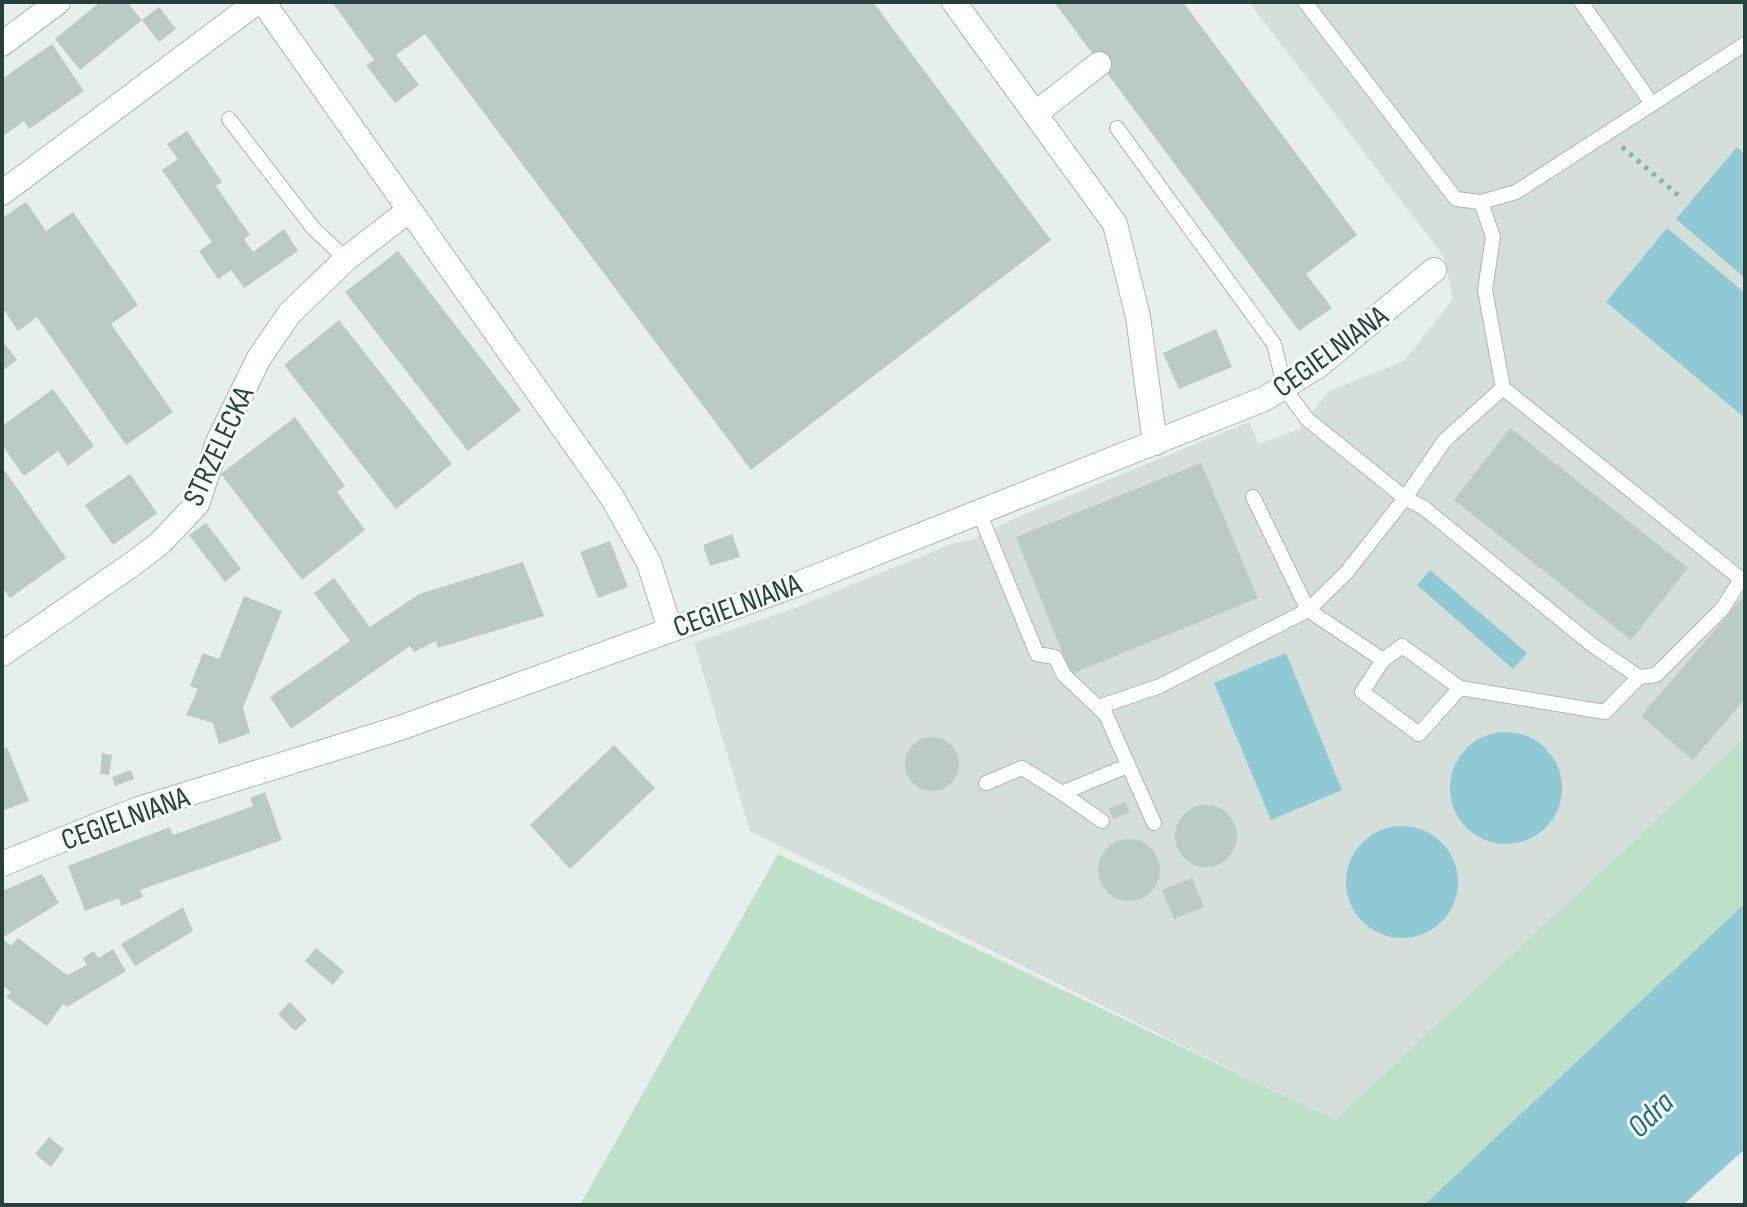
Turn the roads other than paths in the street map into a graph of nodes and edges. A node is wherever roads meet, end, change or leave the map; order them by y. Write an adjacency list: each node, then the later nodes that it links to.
1 (58, 2): 6 (street)
2 (260, 2): 13 (street); 15 (street)
3 (954, 2): 10 (street)
4 (1305, 2): 14 (lane)
5 (1581, 2): 9 (lane)
6 (2, 44)
7 (1745, 44): 9 (lane)
8 (1099, 64): 10 (street)
9 (1652, 104): 14 (lane)
10 (1036, 113): 20 (street)
11 (229, 119): 16 (lane)
12 (1117, 128): 19 (lane)
13 (2, 193)
14 (1481, 202): 18 (lane)
15 (408, 211): 16 (street, STRZELECKA); 25 (street)
16 (346, 259): 26 (street, STRZELECKA)
17 (1434, 270): 19 (street, CEGIELNIANA)
18 (1503, 388): 22 (lane); 28 (lane)
19 (1285, 389): 20 (street, CEGIELNIANA); 22 (lane)
20 (1155, 443): 23 (street, CEGIELNIANA)
21 (1253, 497): 24 (lane)
22 (1405, 498): 24 (lane); 28 (lane)
23 (979, 512): 25 (street, CEGIELNIANA); 30 (lane)
24 (1308, 610): 27 (lane); 30 (lane)
25 (670, 629): 36 (street, CEGIELNIANA)
26 (2, 654)
27 (1383, 660): 29 (lane); 29 (lane)
28 (1639, 677): 29 (lane)
29 (1460, 688)
30 (1098, 707): 31 (lane)
31 (1127, 766): 33 (lane); 35 (lane)
32 (986, 783): 33 (lane)
33 (1062, 793): 34 (lane)
34 (1102, 821)
35 (1154, 823)
36 (2, 864)

